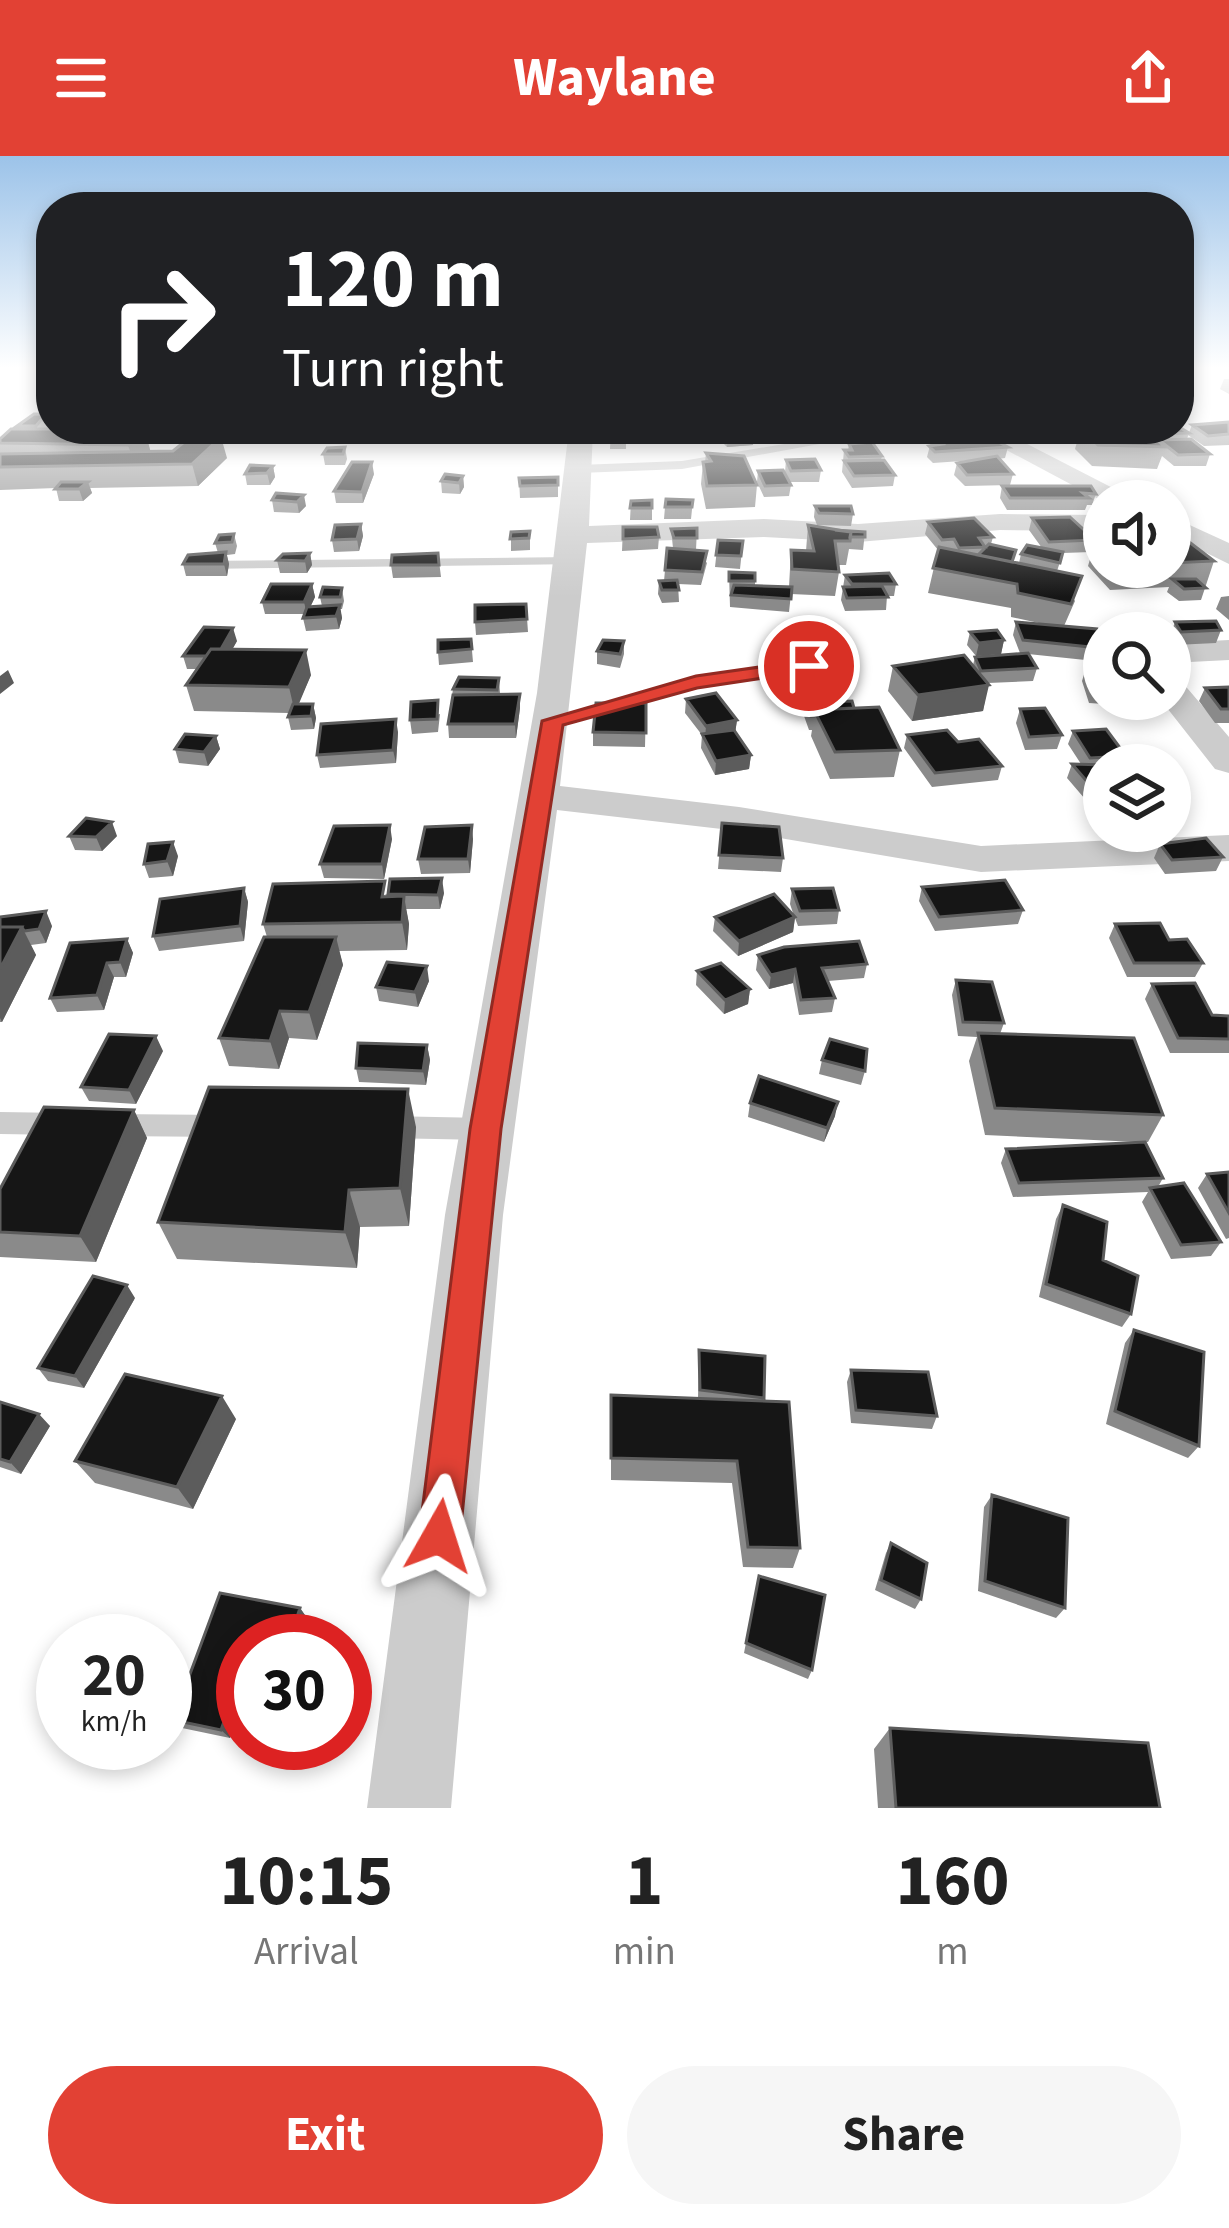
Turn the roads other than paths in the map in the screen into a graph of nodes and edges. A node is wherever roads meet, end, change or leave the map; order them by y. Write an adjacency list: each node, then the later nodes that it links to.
1 (806, 444): 3 (lane)
2 (1009, 444): 4 (street)
3 (580, 449): 7 (street)
4 (1083, 481)
5 (1083, 523): 7 (street)
6 (1191, 535): 8 (street)
7 (575, 548): 9 (lane); 14 (street)
8 (1229, 555)
9 (186, 565)
10 (1229, 650): 11 (street)
11 (1191, 652)
12 (809, 666): 14 (lane)
13 (1191, 715): 15 (street)
14 (553, 721): 16 (street)
15 (1229, 761)
16 (540, 796): 17 (street); 21 (street)
17 (1229, 848)
18 (0, 1124): 19 (lane)
19 (248, 1126)
20 (368, 1127): 21 (lane)
21 (485, 1129): 22 (street)
22 (409, 1808)

